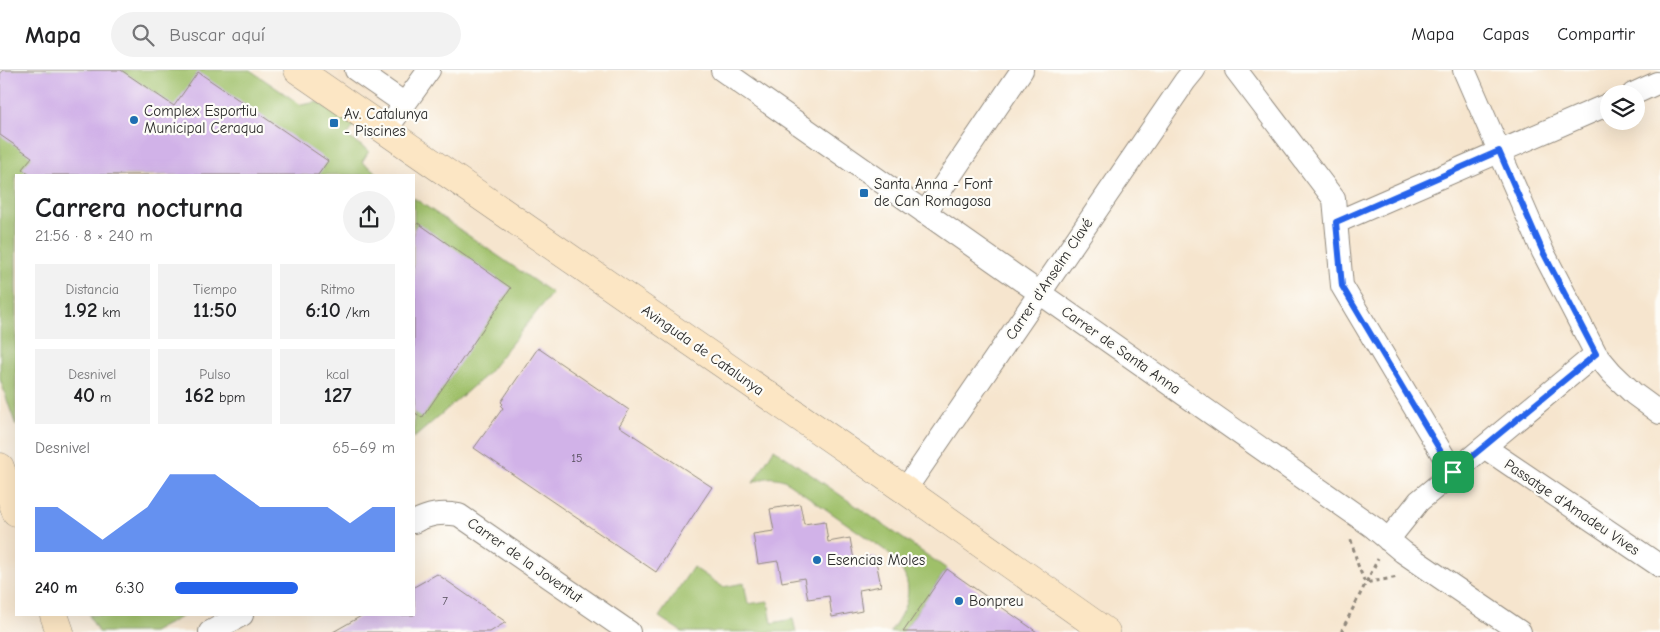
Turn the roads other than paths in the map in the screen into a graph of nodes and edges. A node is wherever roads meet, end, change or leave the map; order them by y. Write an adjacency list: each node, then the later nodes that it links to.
1 (298, 70): 13 (street, Avinguda de Catalunya)
2 (356, 70): 11 (street)
3 (429, 70): 11 (street)
4 (722, 70): 15 (street, Carrer de Santa Anna)
5 (1022, 70): 15 (street)
6 (1194, 70): 17 (street, Carrer d'Anselm Clavé)
7 (1236, 70): 16 (street)
8 (1464, 70): 14 (street)
9 (1656, 80): 10 (street)
10 (1645, 87)
11 (405, 104): 13 (street)
12 (1600, 108): 14 (street)
13 (386, 130): 23 (street, Avinguda de Catalunya)
14 (1499, 151): 16 (street); 18 (street)
15 (925, 212): 17 (street, Carrer de Santa Anna)
16 (1336, 222): 22 (street)
17 (1040, 293): 23 (street, Carrer d'Anselm Clavé); 26 (street, Carrer de Santa Anna)
18 (1596, 354): 19 (street); 20 (street)
19 (1660, 413)
20 (1484, 447): 22 (street); 27 (street, Passatge d'Amadeu Vives)
21 (0, 467): 24 (street)
22 (1453, 472): 26 (street)
23 (905, 490): 33 (street, Avinguda de Catalunya)
24 (15, 509)
25 (415, 522): 32 (street, Carrer de la Joventut)
26 (1385, 546): 34 (street, Carrer de Santa Anna)
27 (1660, 566)
28 (54, 616): 30 (street)
29 (240, 616): 31 (street)
30 (60, 632)
31 (210, 632)
32 (629, 632)
33 (1106, 632)
34 (1520, 632)

